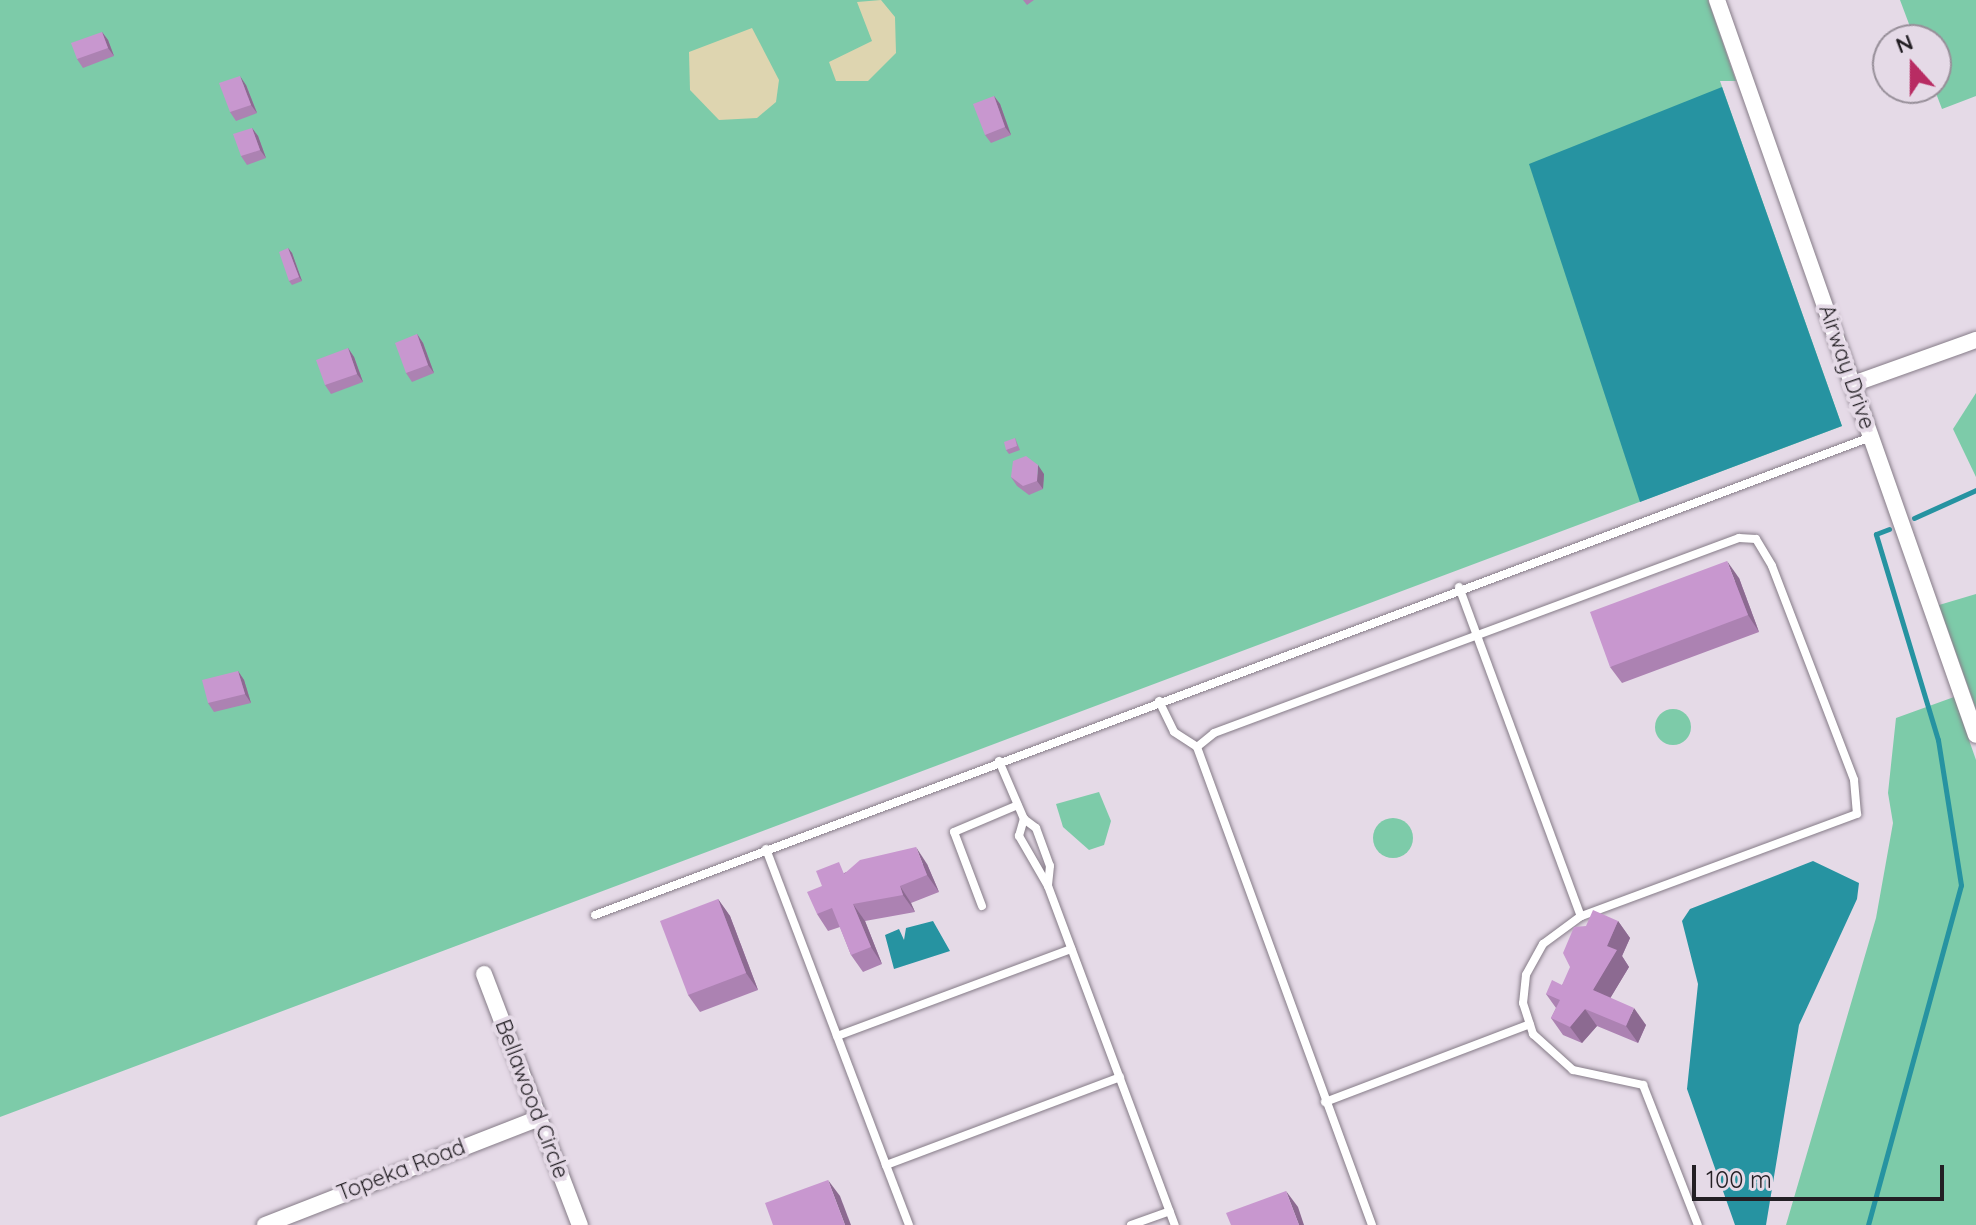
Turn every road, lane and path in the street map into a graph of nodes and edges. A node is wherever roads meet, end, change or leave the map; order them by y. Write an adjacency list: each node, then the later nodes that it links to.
1 (1717, 0): 3 (street, Airway Drive)
2 (1976, 340): 3 (street)
3 (1853, 384): 4 (street, Airway Drive)
4 (1871, 437): 5 (lane); 8 (street, Airway Drive)
5 (1459, 587): 6 (lane); 7 (lane)
6 (1477, 634): 9 (lane); 17 (lane); 17 (lane)
7 (1159, 701): 9 (lane); 10 (lane)
8 (1976, 735)
9 (1197, 747): 23 (lane)
10 (999, 761): 11 (lane); 13 (lane)
11 (1018, 805): 12 (lane); 15 (lane)
12 (1024, 819): 14 (lane); 14 (lane)
13 (766, 849): 16 (lane); 21 (lane)
14 (1048, 886): 18 (lane)
15 (982, 906)
16 (595, 915)
17 (1581, 916): 20 (lane)
18 (1071, 949): 21 (lane); 22 (lane)
19 (484, 974): 24 (street, Bellawood Circle)
20 (1530, 1024): 23 (lane); 35 (lane)
21 (837, 1036): 25 (lane)
22 (1120, 1077): 25 (lane); 27 (lane)
23 (1325, 1102): 34 (lane)
24 (539, 1118): 26 (street, Topeka Road); 30 (street, Bellawood Circle)
25 (886, 1165): 31 (lane)
26 (303, 1207): 28 (street, Topeka Road); 29 (street)
27 (1170, 1211): 32 (lane); 33 (lane)
28 (265, 1225)
29 (309, 1225)
30 (580, 1225)
31 (909, 1225)
32 (1131, 1225)
33 (1175, 1225)
34 (1372, 1225)
35 (1698, 1225)

